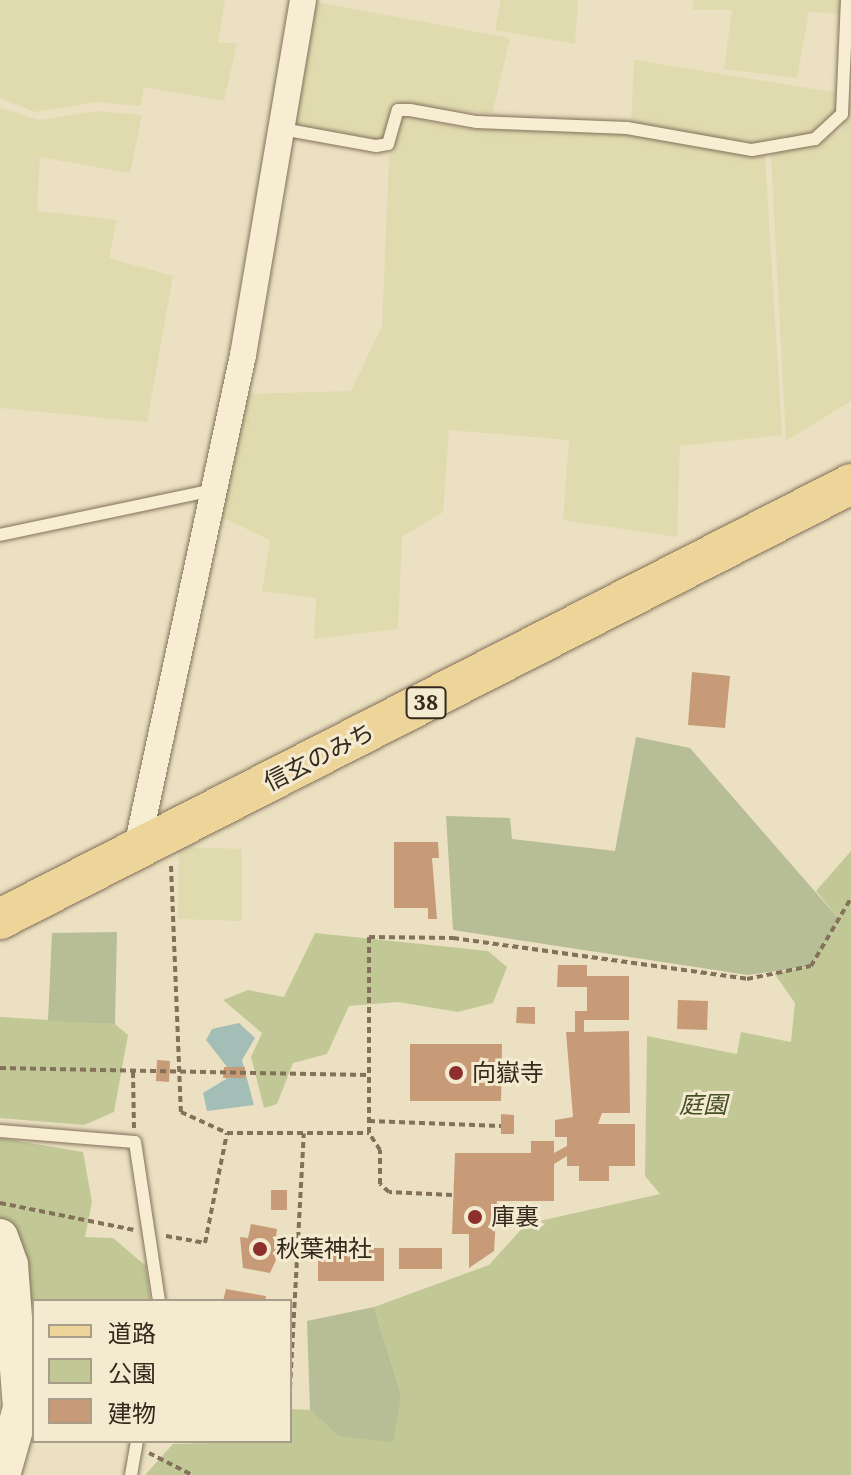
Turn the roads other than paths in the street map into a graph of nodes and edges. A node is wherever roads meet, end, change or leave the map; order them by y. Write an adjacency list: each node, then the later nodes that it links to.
1 (303, 0): 3 (street)
2 (847, 0): 3 (lane)
3 (282, 129): 5 (street)
4 (851, 484): 7 (main road, 信玄のみち / 38)
5 (209, 491): 6 (lane); 7 (street)
6 (0, 535)
7 (136, 852): 8 (main road, 信玄のみち / 38)
8 (0, 919)
9 (0, 1131): 11 (lane)
10 (0, 1237): 13 (street)
11 (159, 1299)
12 (136, 1444): 14 (lane)
13 (2, 1475)
14 (131, 1475)

